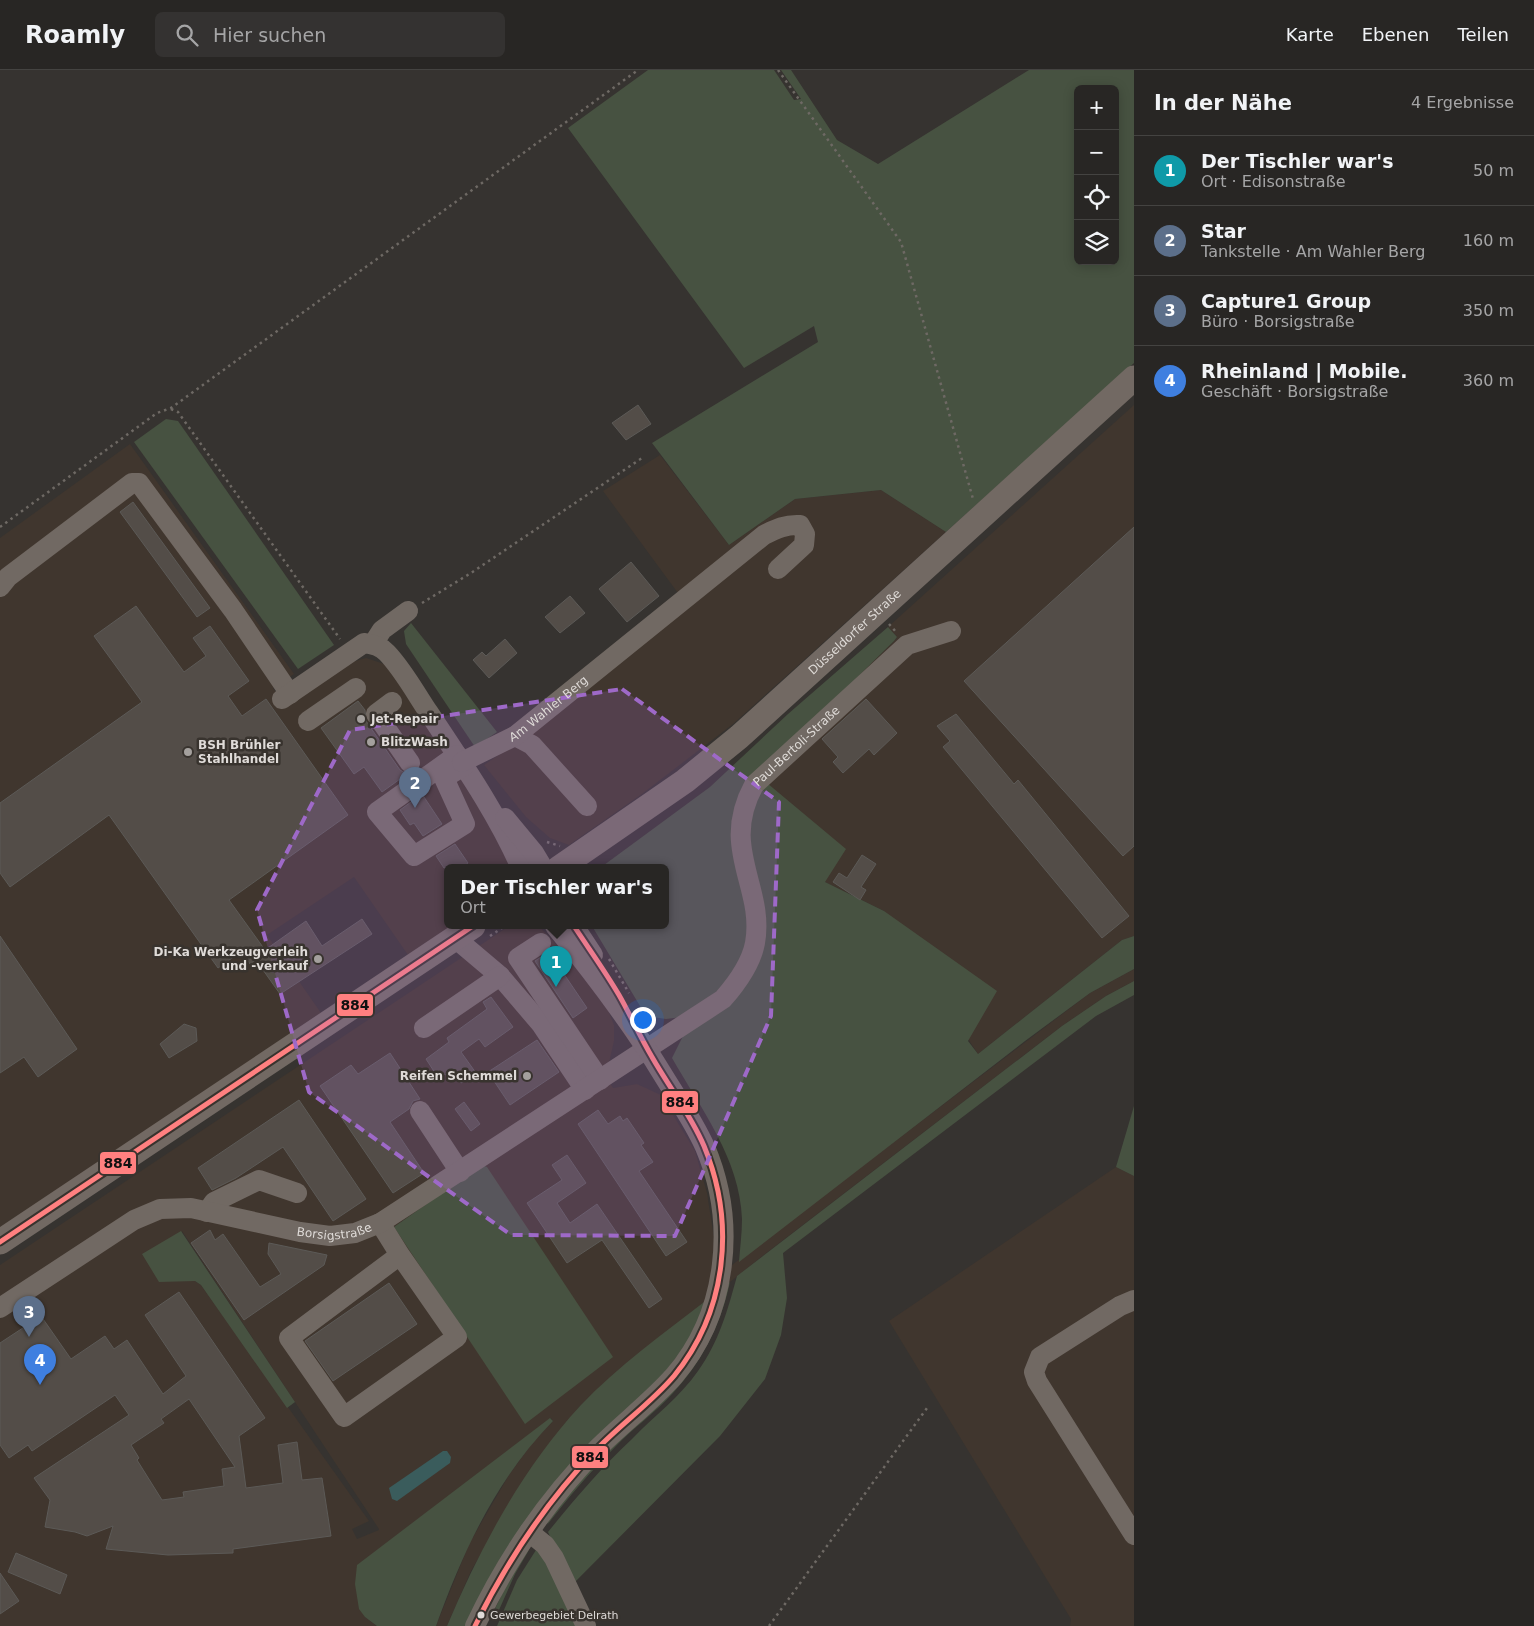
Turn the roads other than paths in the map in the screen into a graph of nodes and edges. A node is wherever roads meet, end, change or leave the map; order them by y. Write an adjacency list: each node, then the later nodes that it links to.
1 (1134, 378): 17 (main road, Düsseldorfer Straße)
2 (778, 569): 10 (street, Am Wahler Berg)
3 (0, 587): 6 (street)
4 (408, 611): 6 (street)
5 (951, 632): 24 (street, Paul-Bertoli-Straße)
6 (373, 644): 11 (street)
7 (356, 688): 9 (street)
8 (392, 702): 12 (street)
9 (308, 721)
10 (515, 736): 11 (street, Am Wahler Berg); 14 (street)
11 (461, 761): 11 (street); 13 (street)
12 (410, 763)
13 (479, 789): 15 (street); 16 (street)
14 (587, 806)
15 (519, 864)
16 (541, 864)
17 (565, 864)
18 (557, 929): 24 (street)
19 (576, 929): 24 (street)
20 (464, 932): 22 (street); 31 (main road)
21 (540, 943): 25 (street)
22 (500, 976): 23 (street); 25 (street)
23 (424, 1028)
24 (647, 1049): 25 (street, Borsigstraße); 35 (street)
25 (593, 1085): 27 (street, Borsigstraße)
26 (420, 1111): 27 (street)
27 (460, 1172): 30 (street, Borsigstraße)
28 (296, 1193): 29 (street)
29 (207, 1212): 30 (street, Borsigstraße); 34 (street, Borsigstraße)
30 (380, 1224): 32 (street)
31 (0, 1242)
32 (400, 1256): 32 (street)
33 (1134, 1300): 36 (street)
34 (0, 1308)
35 (529, 1532): 37 (street); 38 (street)
36 (1134, 1535)
37 (475, 1626)
38 (586, 1626)

